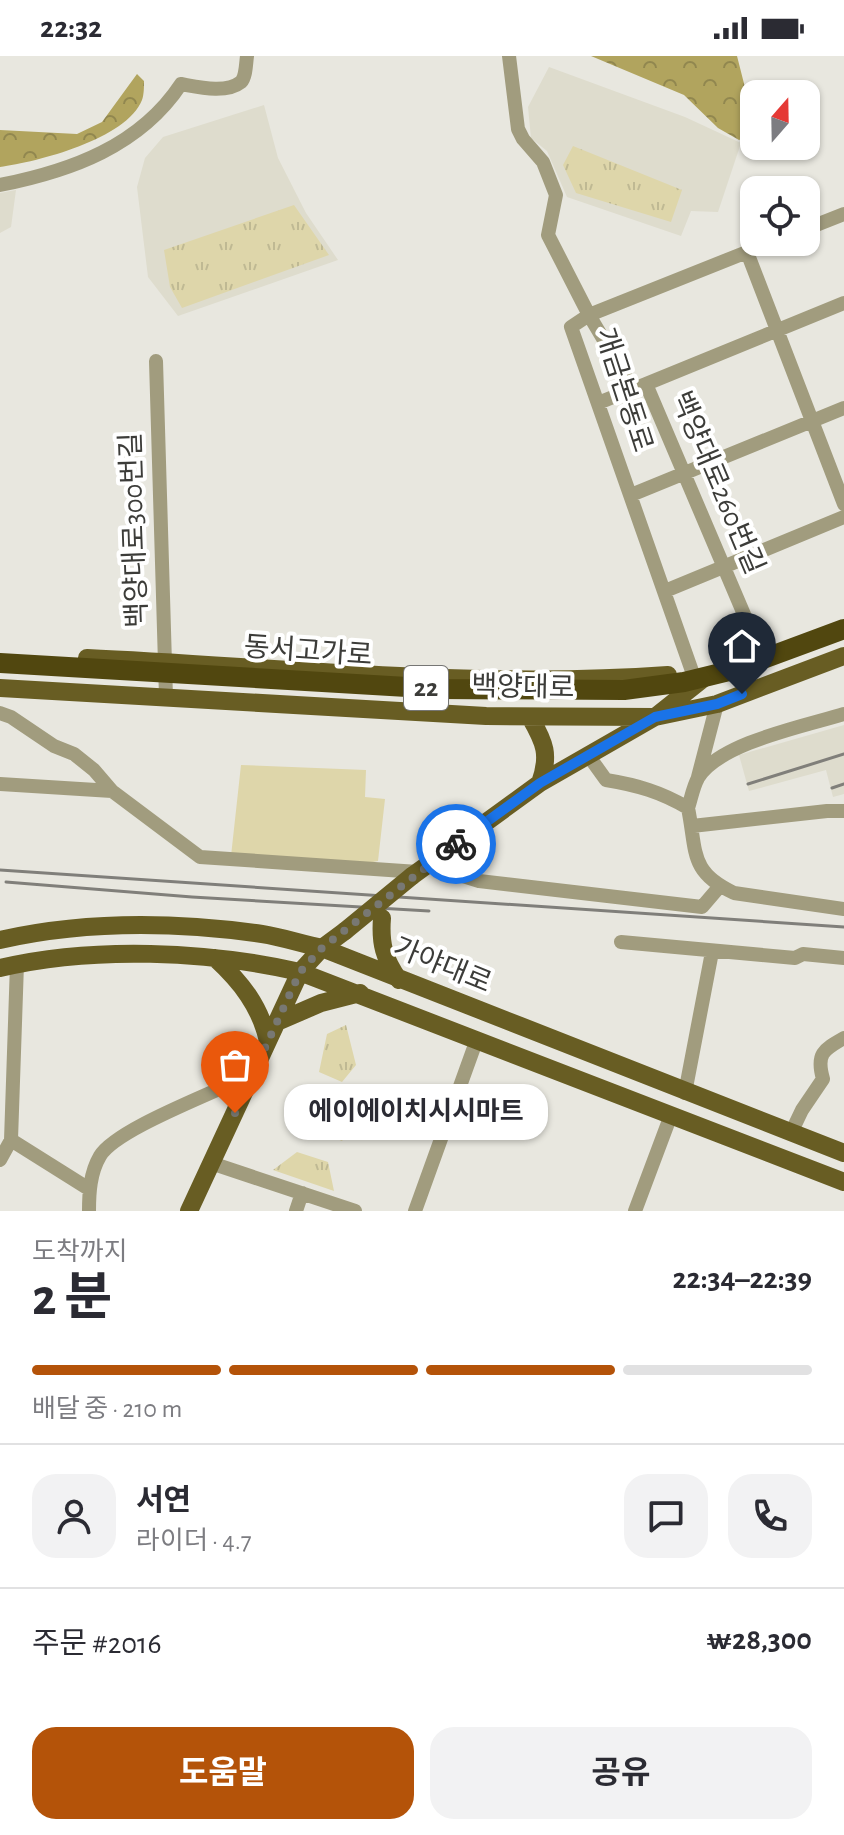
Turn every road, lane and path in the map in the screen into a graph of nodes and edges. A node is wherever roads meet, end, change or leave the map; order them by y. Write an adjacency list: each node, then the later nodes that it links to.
1 (247, 56): 3 (street)
2 (509, 56): 9 (street, 백양대로260번길)
3 (0, 185)
4 (844, 214): 5 (street)
5 (820, 223)
6 (740, 255): 9 (street, 개금본동로)
7 (749, 256): 10 (street)
8 (844, 303): 10 (street)
9 (589, 315): 12 (street, 백양대로260번길); 13 (street, 개금본동로)
10 (778, 330): 12 (street); 15 (street)
11 (156, 361): 28 (street, 백양대로300번길)
12 (640, 386): 13 (street); 16 (street, 백양대로260번길)
13 (598, 403): 17 (street, 개금본동로)
14 (844, 408): 15 (street)
15 (813, 421): 16 (street); 18 (street)
16 (684, 473): 17 (street); 20 (street, 백양대로260번길)
17 (631, 495): 21 (street, 개금본동로)
18 (844, 504)
19 (844, 517): 20 (street)
20 (725, 567): 21 (street); 25 (street, 백양대로260번길)
21 (665, 591): 31 (street, 개금본동로)
22 (844, 620): 25 (main road, 백양대로)
23 (844, 629): 29 (highway, 동서고가로 / 22, bridge)
24 (844, 643): 32 (highway, 동서고가로 / 22)
25 (760, 652): 30 (main road, 백양대로)
26 (0, 655): 28 (main road, 백양대로)
27 (844, 656): 36 (main road, 백양대로)
28 (165, 662): 33 (main road, 백양대로); 35 (street, 백양대로300번길)
29 (0, 663)
30 (715, 669): 31 (main road, 백양대로); 41 (main road)
31 (693, 674): 33 (main road, 백양대로)
32 (0, 675)
33 (615, 679): 40 (main road)
34 (0, 688): 35 (main road, 백양대로)
35 (166, 697): 39 (main road, 백양대로)
36 (717, 704): 41 (main road, 백양대로); 44 (street)
37 (0, 713): 47 (street)
38 (844, 714): 44 (street)
39 (530, 717): 40 (main road, 백양대로); 45 (main road)
40 (625, 717): 41 (main road, 백양대로); 42 (main road)
41 (655, 717): 42 (main road)
42 (620, 737): 43 (main road)
43 (588, 755): 45 (main road); 48 (street)
44 (698, 777): 48 (street)
45 (540, 783): 51 (main road)
46 (0, 784): 47 (street)
47 (112, 791): 51 (street)
48 (688, 808): 50 (street)
49 (844, 811): 50 (street)
50 (692, 826): 52 (street)
51 (419, 871): 52 (street); 53 (main road, bridge)
52 (720, 886): 54 (street)
53 (390, 894): 57 (main road, bridge); 63 (main road)
54 (844, 909)
55 (0, 940): 57 (main road, 가야대로)
56 (621, 942): 58 (street)
57 (322, 948): 62 (main road); 63 (main road, 가야대로)
58 (712, 952): 60 (street); 70 (street)
59 (215, 958): 61 (main road, 가야대로); 62 (main road, 가야대로); 68 (main road)
60 (844, 958)
61 (8, 966): 73 (street)
62 (300, 972): 64 (main road, 가야대로); 65 (main road)
63 (399, 980): 70 (main road, 가야대로)
64 (360, 993): 65 (main road); 67 (main road, 가야대로)
65 (277, 1022): 68 (main road)
66 (844, 1038): 72 (street)
67 (477, 1039): 71 (main road, 가야대로); 84 (street)
68 (268, 1041): 69 (main road)
69 (246, 1089): 76 (main road); 78 (street)
70 (685, 1093): 72 (main road, 가야대로)
71 (671, 1115): 77 (main road, 가야대로); 85 (street)
72 (791, 1133): 74 (main road, 가야대로)
73 (11, 1140): 75 (street); 78 (street)
74 (844, 1153)
75 (0, 1160)
76 (211, 1163): 79 (street); 81 (main road)
77 (844, 1182)
78 (89, 1189): 80 (street)
79 (302, 1193): 82 (street); 83 (street)
80 (89, 1211)
81 (189, 1211)
82 (296, 1211)
83 (355, 1211)
84 (415, 1211)
85 (635, 1211)

